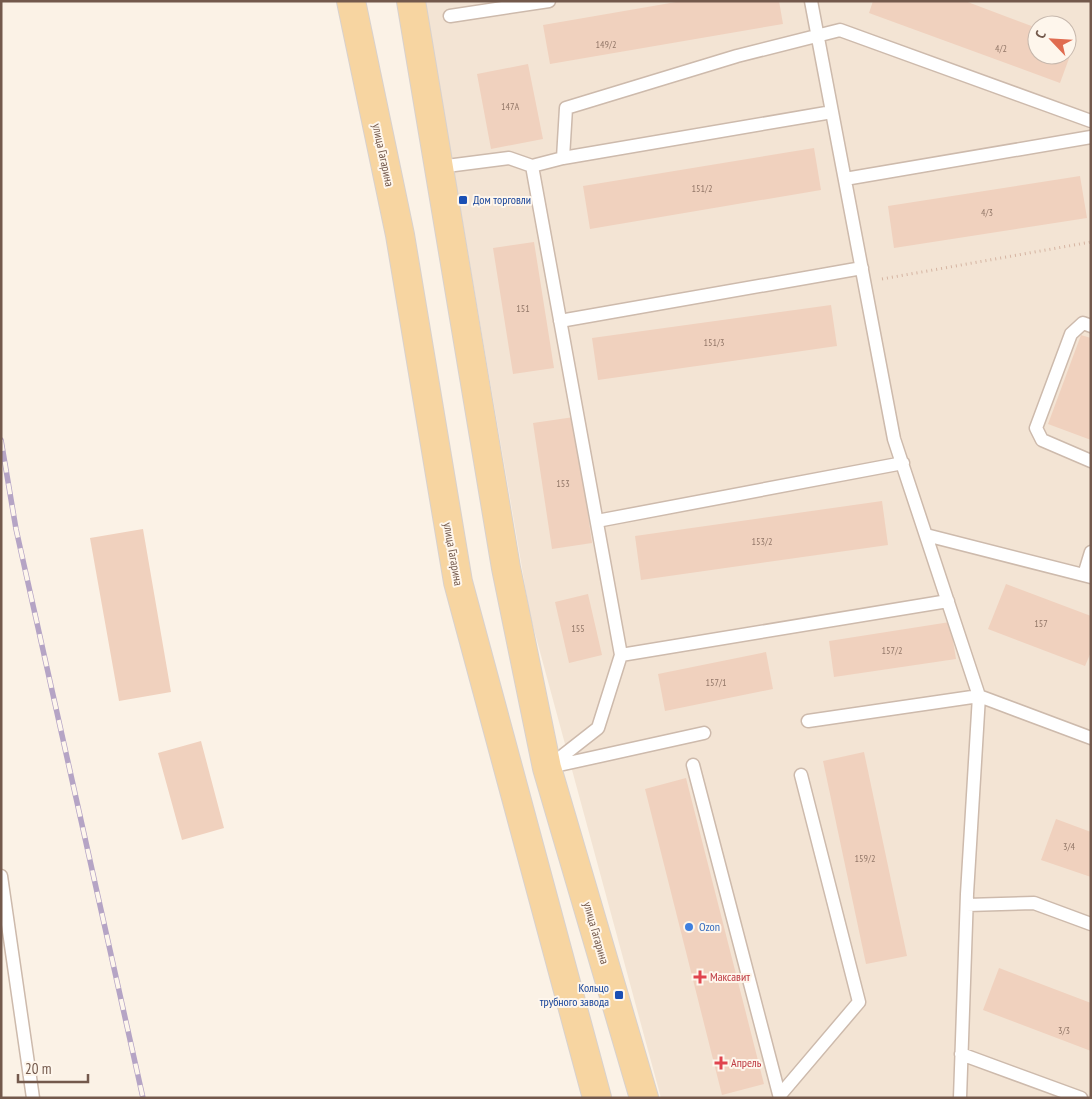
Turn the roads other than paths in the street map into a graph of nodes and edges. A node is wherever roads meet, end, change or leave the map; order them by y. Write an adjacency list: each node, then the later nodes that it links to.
1 (351, 1): 39 (main road, улица Гагарина)
2 (411, 1): 13 (main road, улица Гагарина)
3 (549, 1): 5 (lane)
4 (811, 1): 7 (lane)
5 (518, 4): 6 (lane)
6 (450, 16)
7 (818, 37): 8 (lane); 9 (lane); 11 (lane)
8 (832, 112): 11 (lane); 14 (lane)
9 (1091, 121)
10 (1091, 137): 14 (lane)
11 (563, 158): 12 (lane)
12 (532, 166): 13 (lane); 16 (lane)
13 (439, 167): 31 (main road, улица Гагарина)
14 (845, 179): 15 (lane)
15 (862, 268): 16 (lane); 19 (lane)
16 (560, 321): 20 (lane)
17 (1091, 326): 18 (lane)
18 (1091, 461)
19 (902, 463): 20 (lane); 21 (lane)
20 (597, 521): 25 (lane)
21 (926, 535): 23 (lane); 24 (lane)
22 (1091, 552): 23 (lane)
23 (1087, 576)
24 (948, 601): 25 (lane); 26 (lane)
25 (621, 655): 31 (lane)
26 (979, 696): 27 (lane); 29 (lane); 34 (lane)
27 (808, 721)
28 (704, 733): 31 (lane)
29 (1091, 738)
30 (693, 765): 37 (lane)
31 (548, 768): 40 (main road, улица Гагарина)
32 (801, 775): 37 (lane)
33 (1, 876): 38 (lane)
34 (967, 905): 35 (lane); 36 (lane)
35 (1091, 924)
36 (961, 1054): 41 (lane); 42 (lane)
37 (780, 1096)
38 (33, 1098)
39 (597, 1098)
40 (644, 1098)
41 (960, 1098)
42 (1081, 1098)

